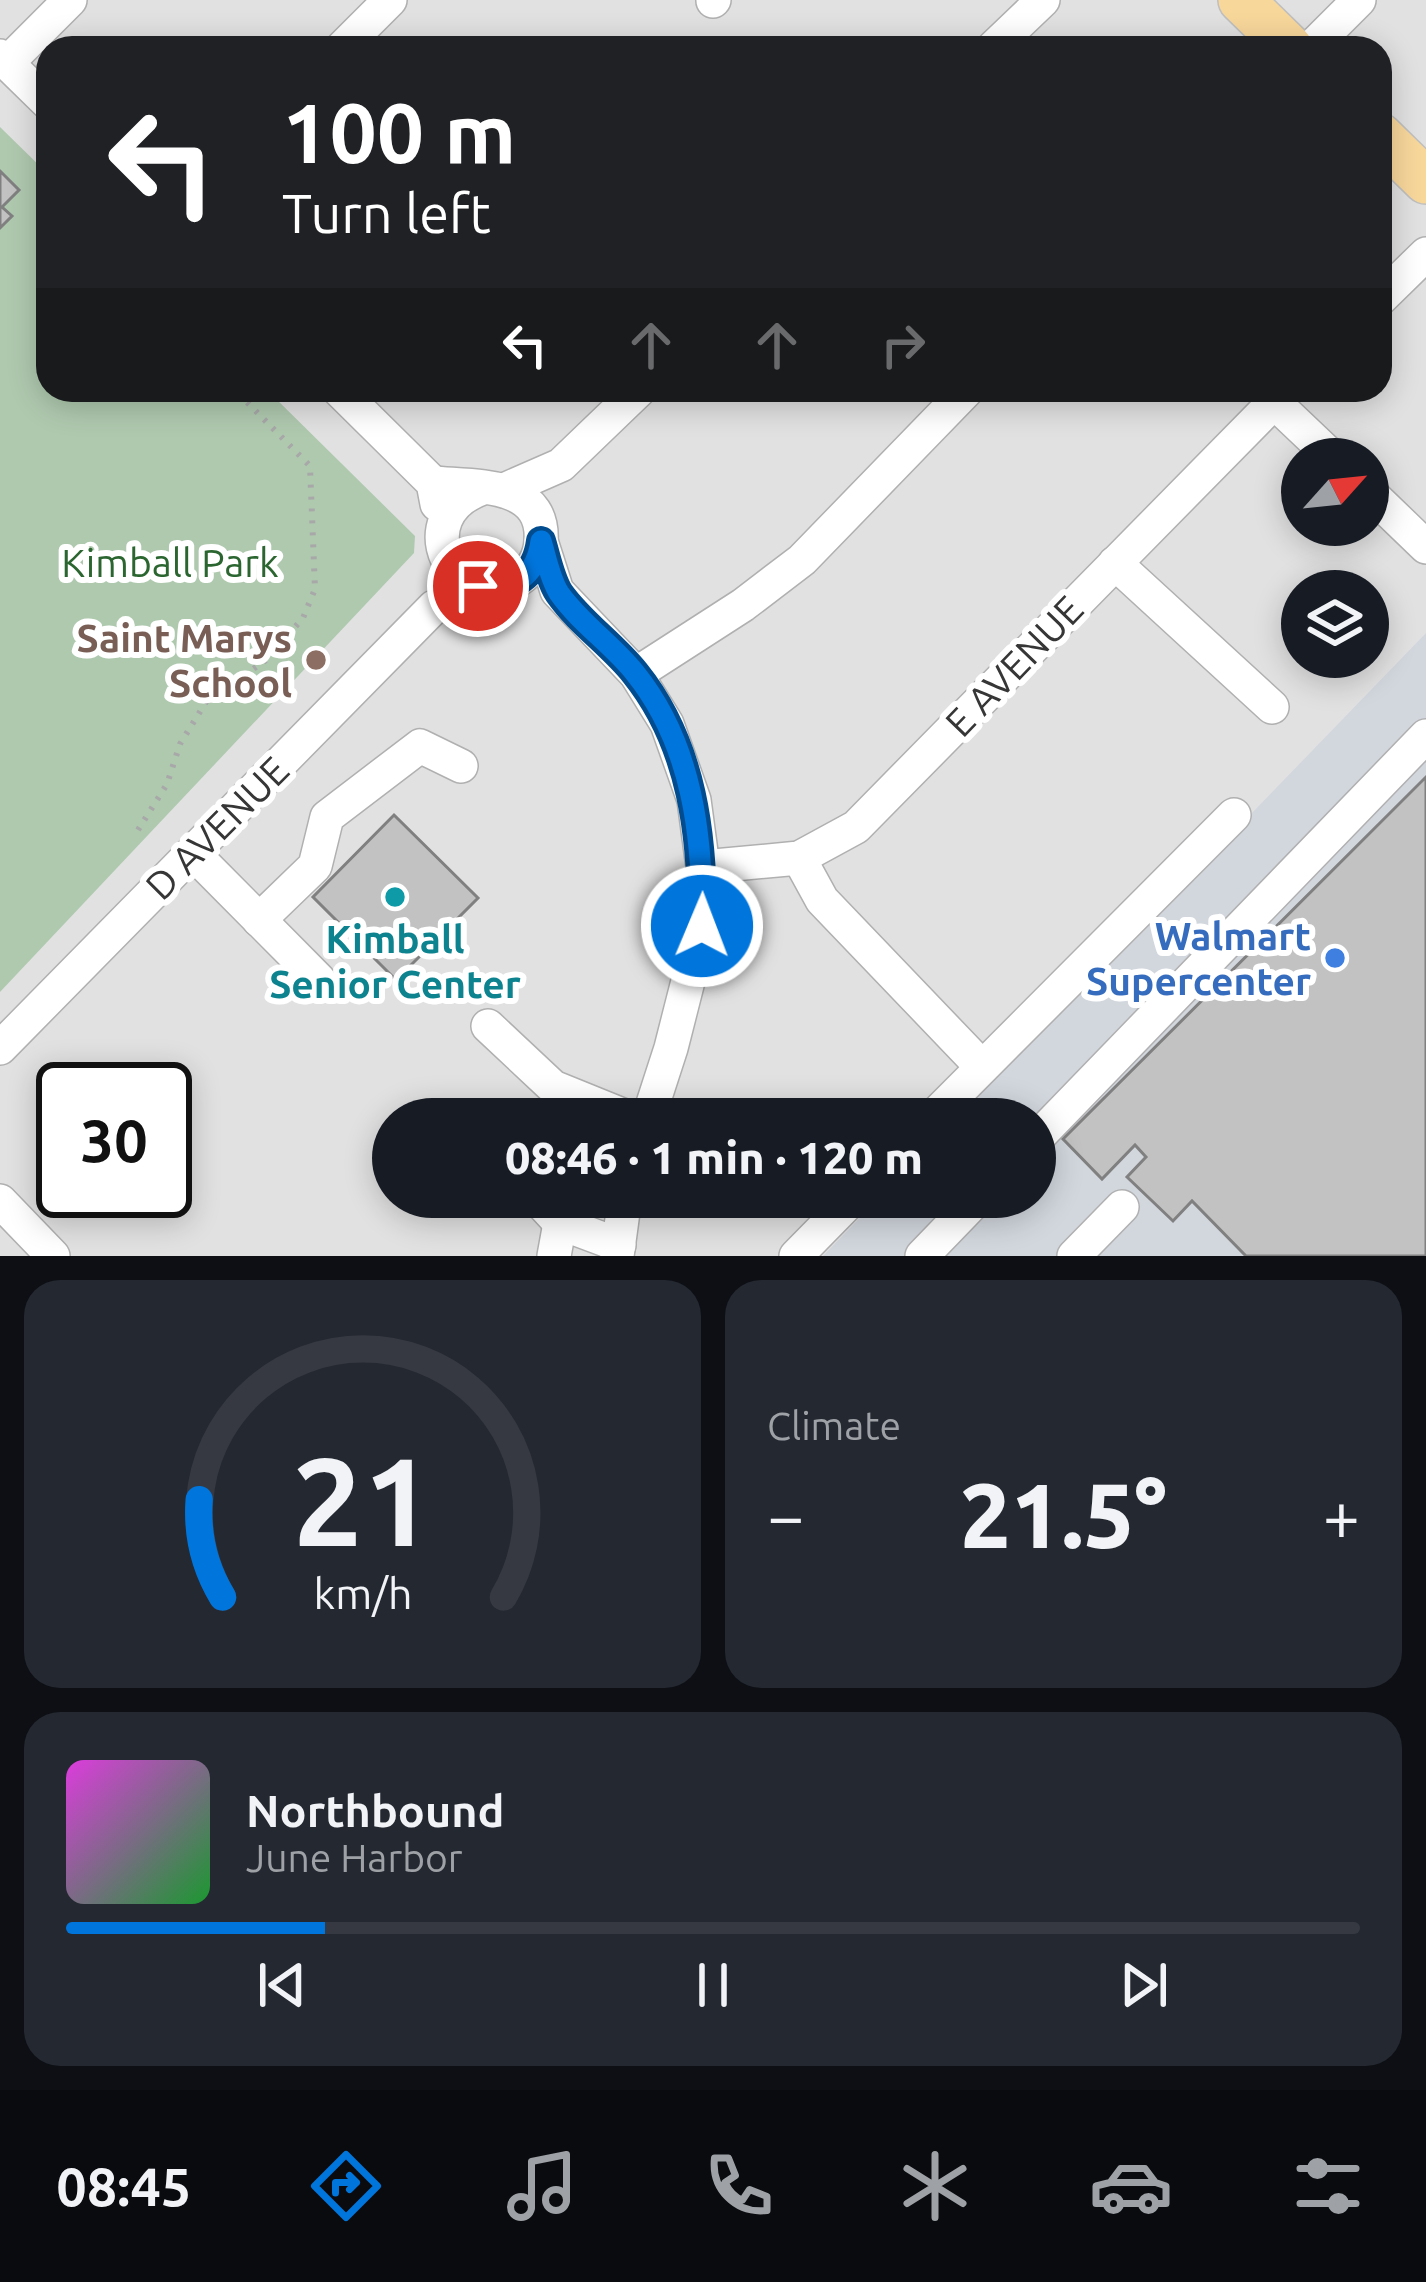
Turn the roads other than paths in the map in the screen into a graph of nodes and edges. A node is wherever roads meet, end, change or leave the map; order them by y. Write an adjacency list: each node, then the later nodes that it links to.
1 (70, 0): 10 (street)
2 (390, 0): 6 (street)
3 (1043, 0): 7 (street)
4 (1241, 0): 8 (main road)
5 (1359, 0): 9 (street)
6 (354, 36)
7 (1006, 36)
8 (1278, 36)
9 (1323, 36)
10 (4, 60): 11 (street)
11 (36, 91)
12 (1392, 148): 13 (main road)
13 (1426, 181)
14 (1426, 254): 15 (street)
15 (1392, 287)
16 (351, 402): 23 (street)
17 (627, 402): 22 (street)
18 (956, 402): 33 (street)
19 (1272, 402): 29 (street, E AVENUE)
20 (1288, 402): 21 (street)
21 (1317, 438)
22 (561, 465): 24 (street); 26 (street)
23 (434, 487): 24 (street); 27 (street)
24 (494, 489): 26 (street); 27 (street)
25 (1389, 511): 28 (street)
26 (540, 532): 30 (street); 31 (street)
27 (442, 543): 30 (street); 32 (street)
28 (1426, 547)
29 (1115, 563): 34 (street); 39 (street, E AVENUE)
30 (498, 586): 31 (street); 32 (street, D AVENUE)
31 (556, 586): 33 (street)
32 (434, 607): 38 (street, D AVENUE)
33 (636, 674): 40 (street)
34 (1272, 706)
35 (1426, 736): 49 (street)
36 (461, 766): 41 (street)
37 (1234, 815): 45 (street)
38 (193, 854): 41 (street); 44 (street, D AVENUE)
39 (799, 858): 40 (street, E AVENUE); 45 (street)
40 (703, 867): 47 (street)
41 (259, 920): 42 (street)
42 (319, 980)
43 (488, 1027): 46 (street)
44 (0, 1048)
45 (982, 1067): 48 (street)
46 (581, 1098)
47 (655, 1098)
48 (952, 1098)
49 (1056, 1117)
50 (0, 1202): 57 (street)
51 (1122, 1207): 60 (street)
52 (622, 1218): 56 (street)
53 (833, 1218): 58 (street)
54 (959, 1218): 59 (street)
55 (557, 1239): 56 (street)
56 (618, 1251)
57 (53, 1256)
58 (796, 1256)
59 (922, 1256)
60 (1074, 1256)

